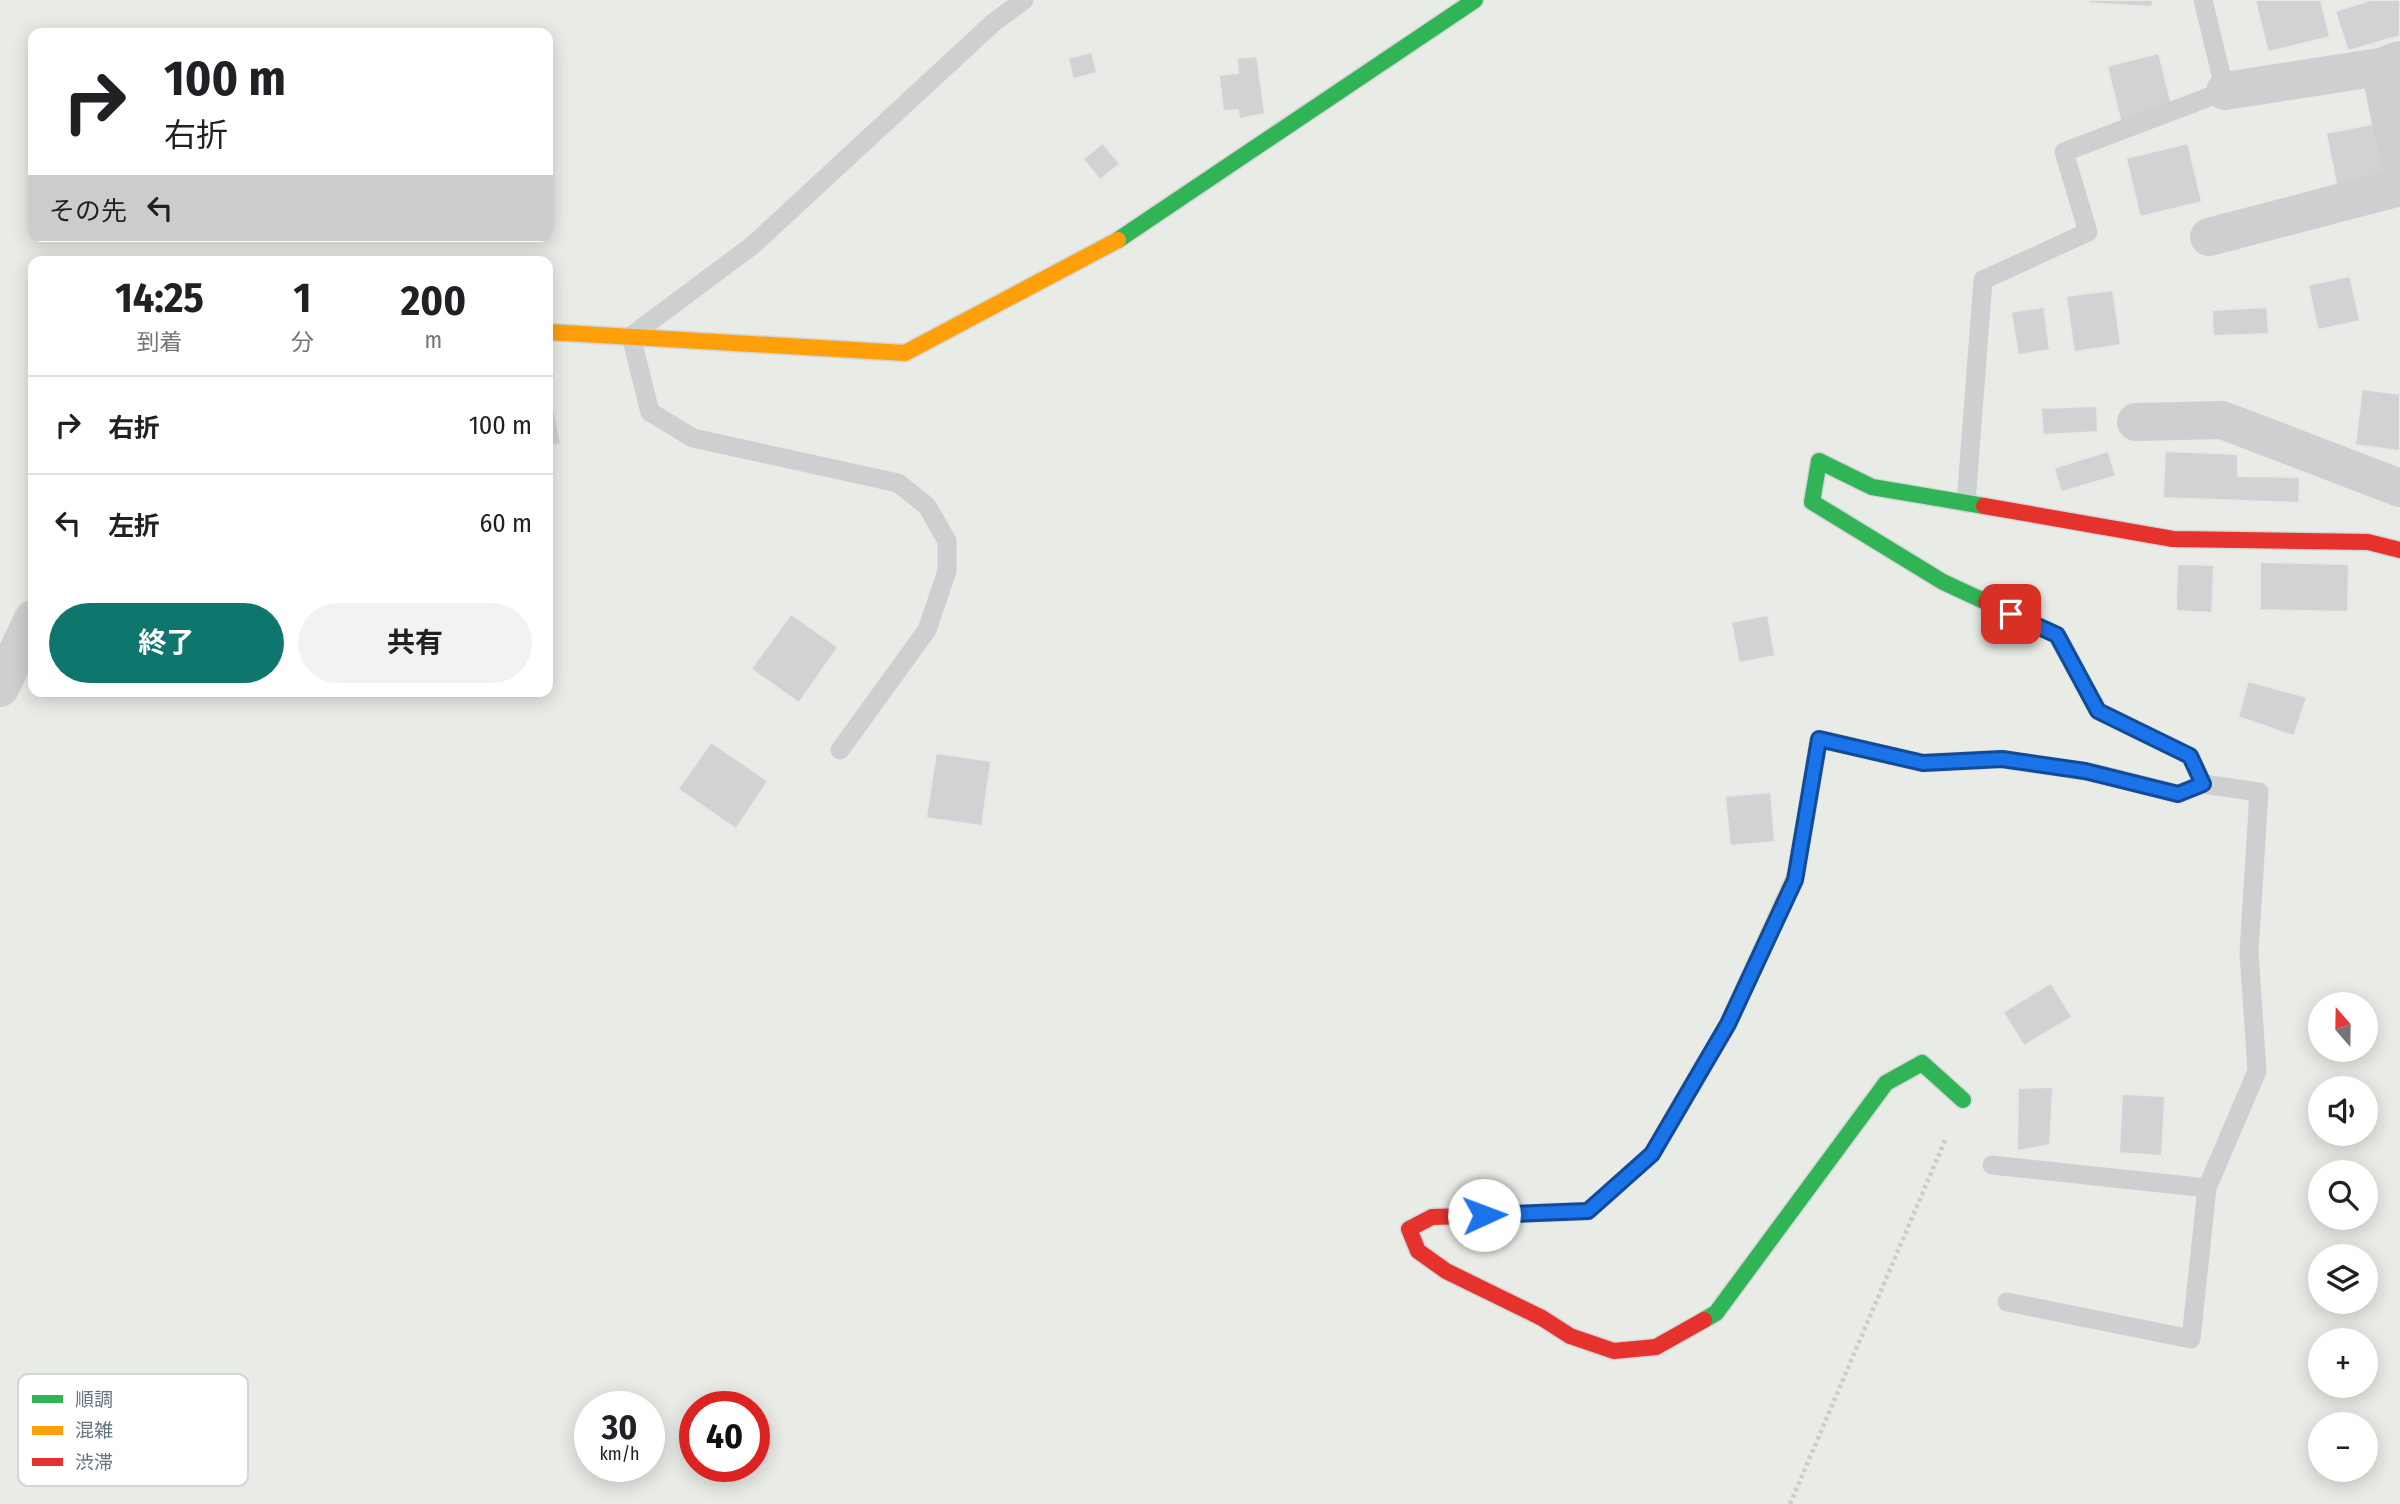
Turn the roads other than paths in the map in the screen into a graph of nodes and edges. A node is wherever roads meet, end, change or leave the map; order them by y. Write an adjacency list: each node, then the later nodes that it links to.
1 (1024, 0): 10 (lane)
2 (1475, 0): 10 (street)
3 (2203, 0): 5 (lane)
4 (2390, 63): 5 (street); 6 (street)
5 (2225, 91): 13 (lane)
6 (2400, 168)
7 (2400, 187): 8 (street)
8 (2209, 237)
9 (553, 332): 10 (street)
10 (631, 336): 17 (lane)
11 (2136, 422): 12 (street)
12 (2398, 479)
13 (1966, 503): 14 (street); 18 (street)
14 (2400, 550)
15 (28, 629): 16 (street)
16 (0, 688)
17 (840, 750)
18 (2203, 784): 19 (street); 21 (lane)
19 (1963, 1100)
20 (1992, 1165): 21 (lane)
21 (2207, 1188): 22 (lane)
22 (2007, 1302)

